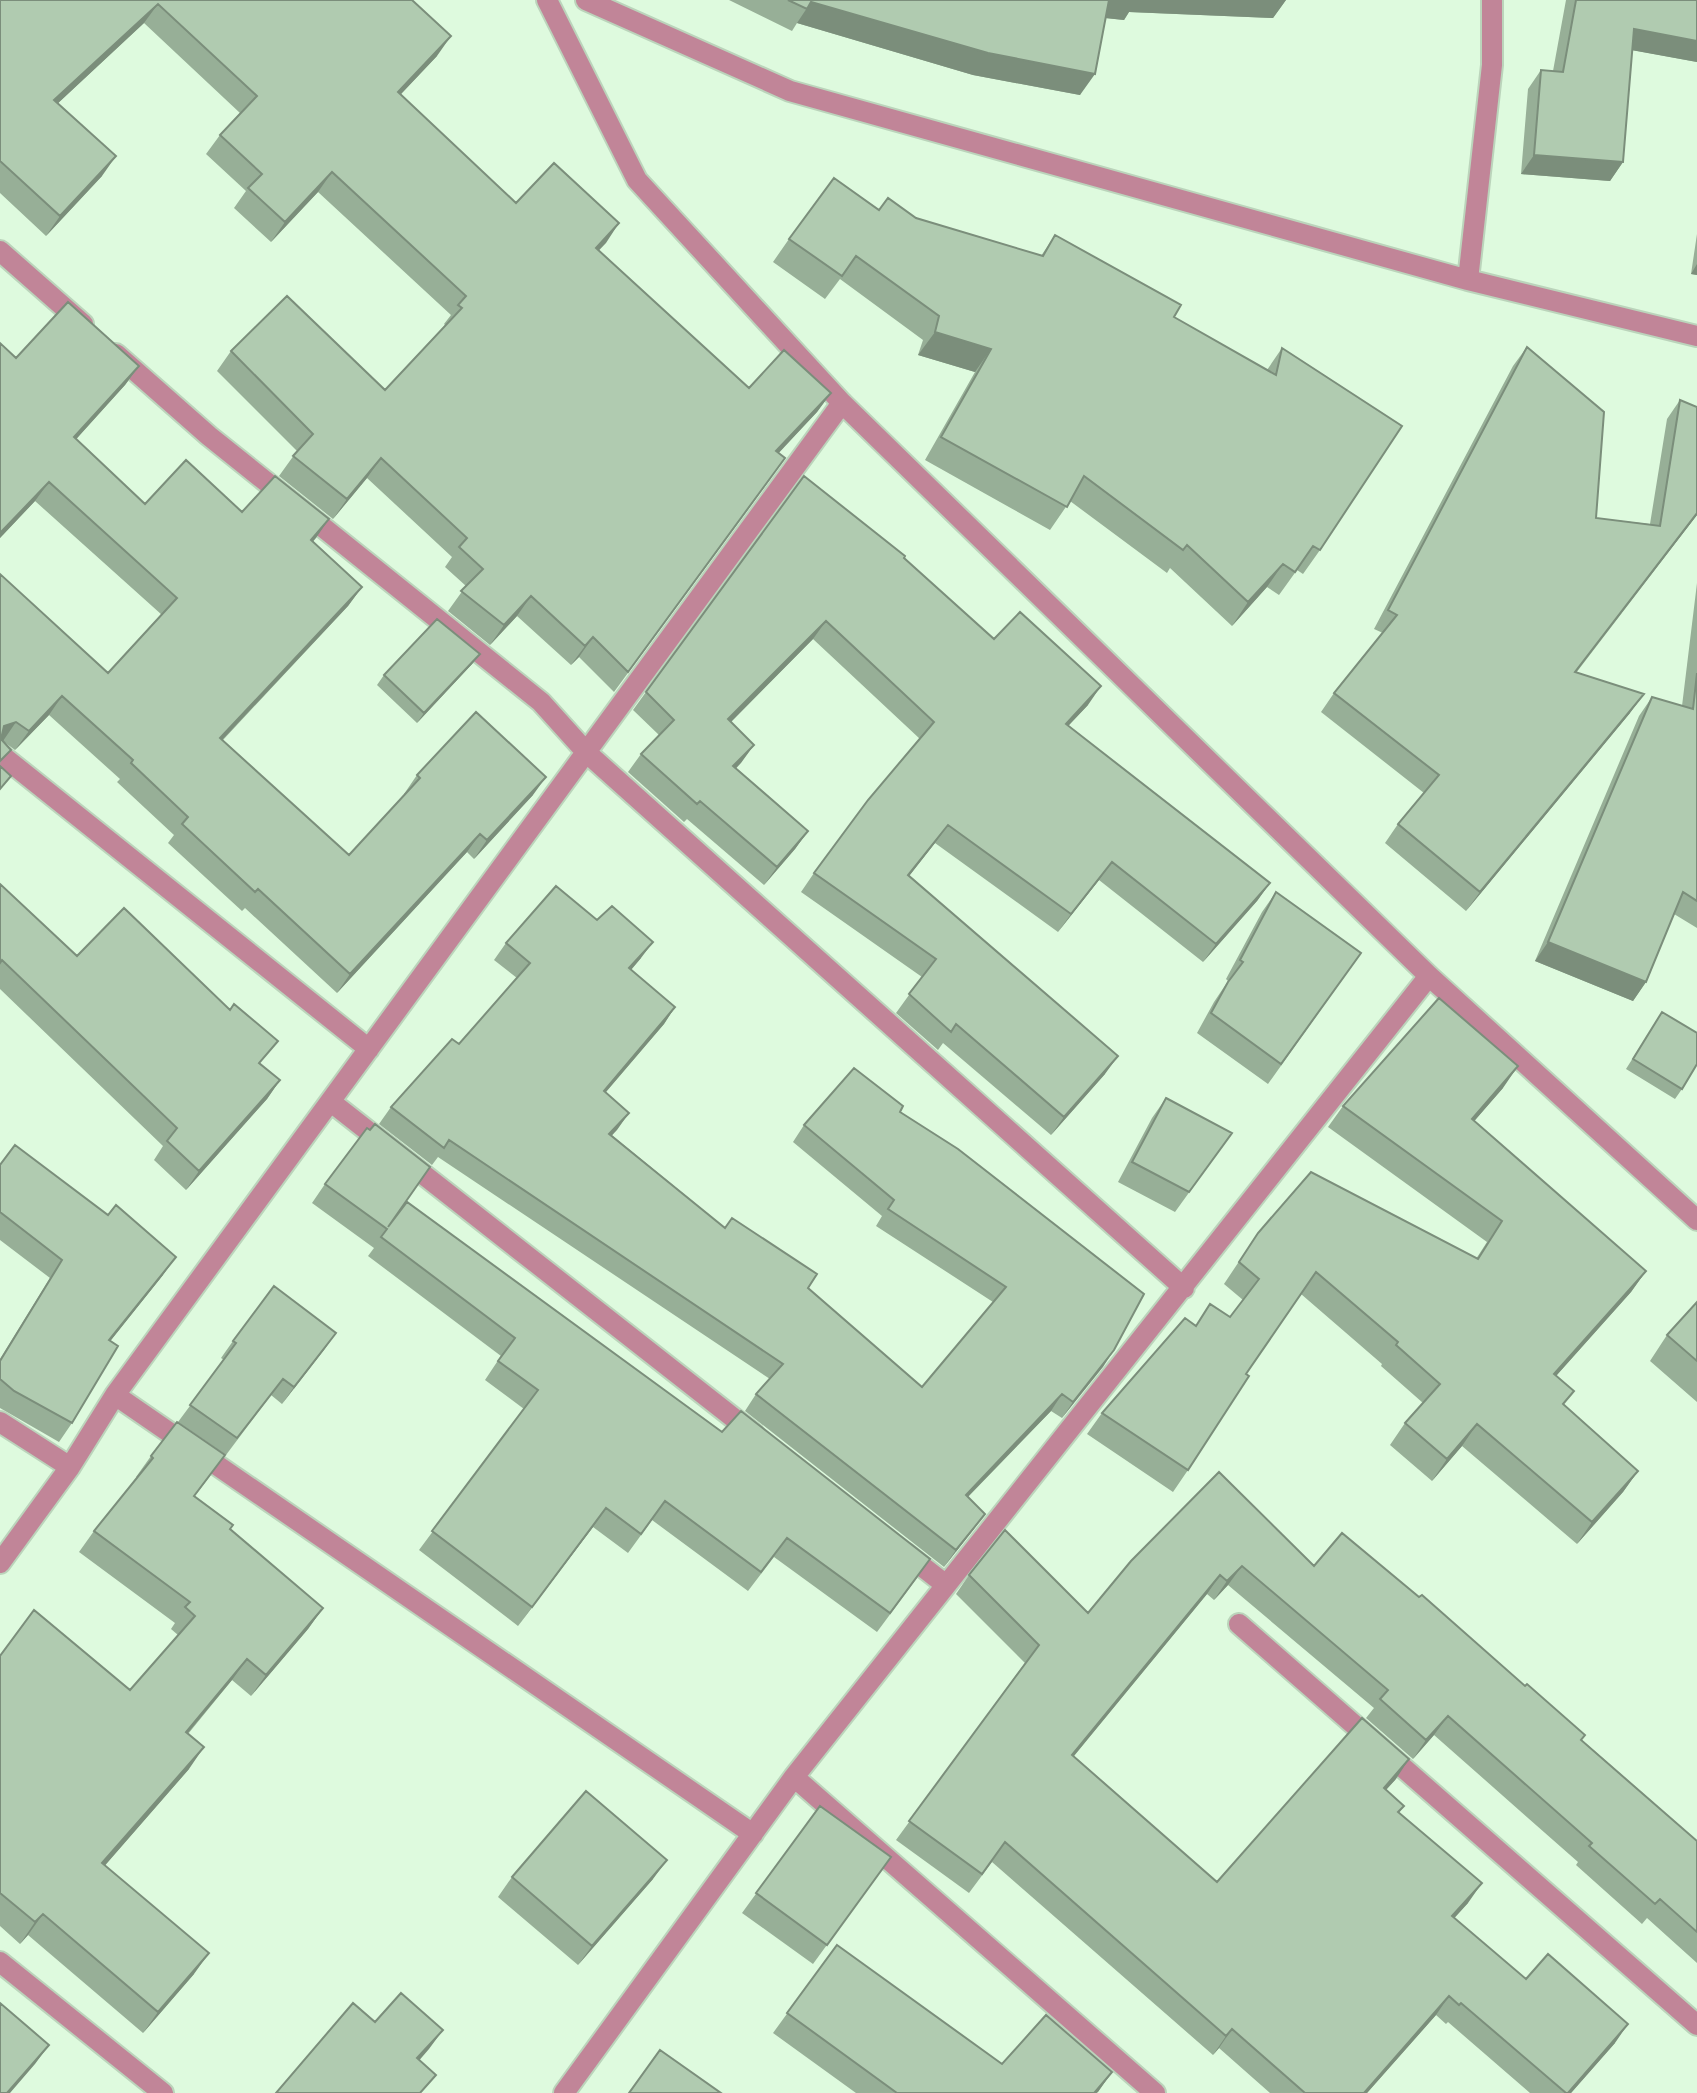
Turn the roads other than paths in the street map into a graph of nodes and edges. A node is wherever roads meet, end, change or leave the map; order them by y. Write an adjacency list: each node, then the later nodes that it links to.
1 (547, 0): 7 (street)
2 (586, 0): 5 (street)
3 (1492, 0): 5 (street)
4 (0, 251): 8 (street)
5 (1468, 280): 6 (street)
6 (1697, 336)
7 (842, 403): 8 (street); 10 (street)
8 (587, 753): 11 (street); 14 (street)
9 (0, 754): 11 (street)
10 (1429, 976): 13 (street); 14 (street)
11 (369, 1049): 12 (street)
12 (331, 1102): 15 (street); 17 (street)
13 (1697, 1220)
14 (1184, 1288): 21 (street)
15 (115, 1395): 18 (street); 24 (street)
16 (0, 1422): 18 (street)
17 (770, 1447)
18 (70, 1467): 20 (street)
19 (883, 1535): 21 (street)
20 (0, 1563)
21 (946, 1585): 23 (street)
22 (1239, 1624): 26 (street)
23 (794, 1777): 24 (street); 29 (street)
24 (753, 1834): 28 (street)
25 (0, 1962): 27 (street)
26 (1697, 2025)
27 (163, 2093)
28 (564, 2093)
29 (1155, 2093)

